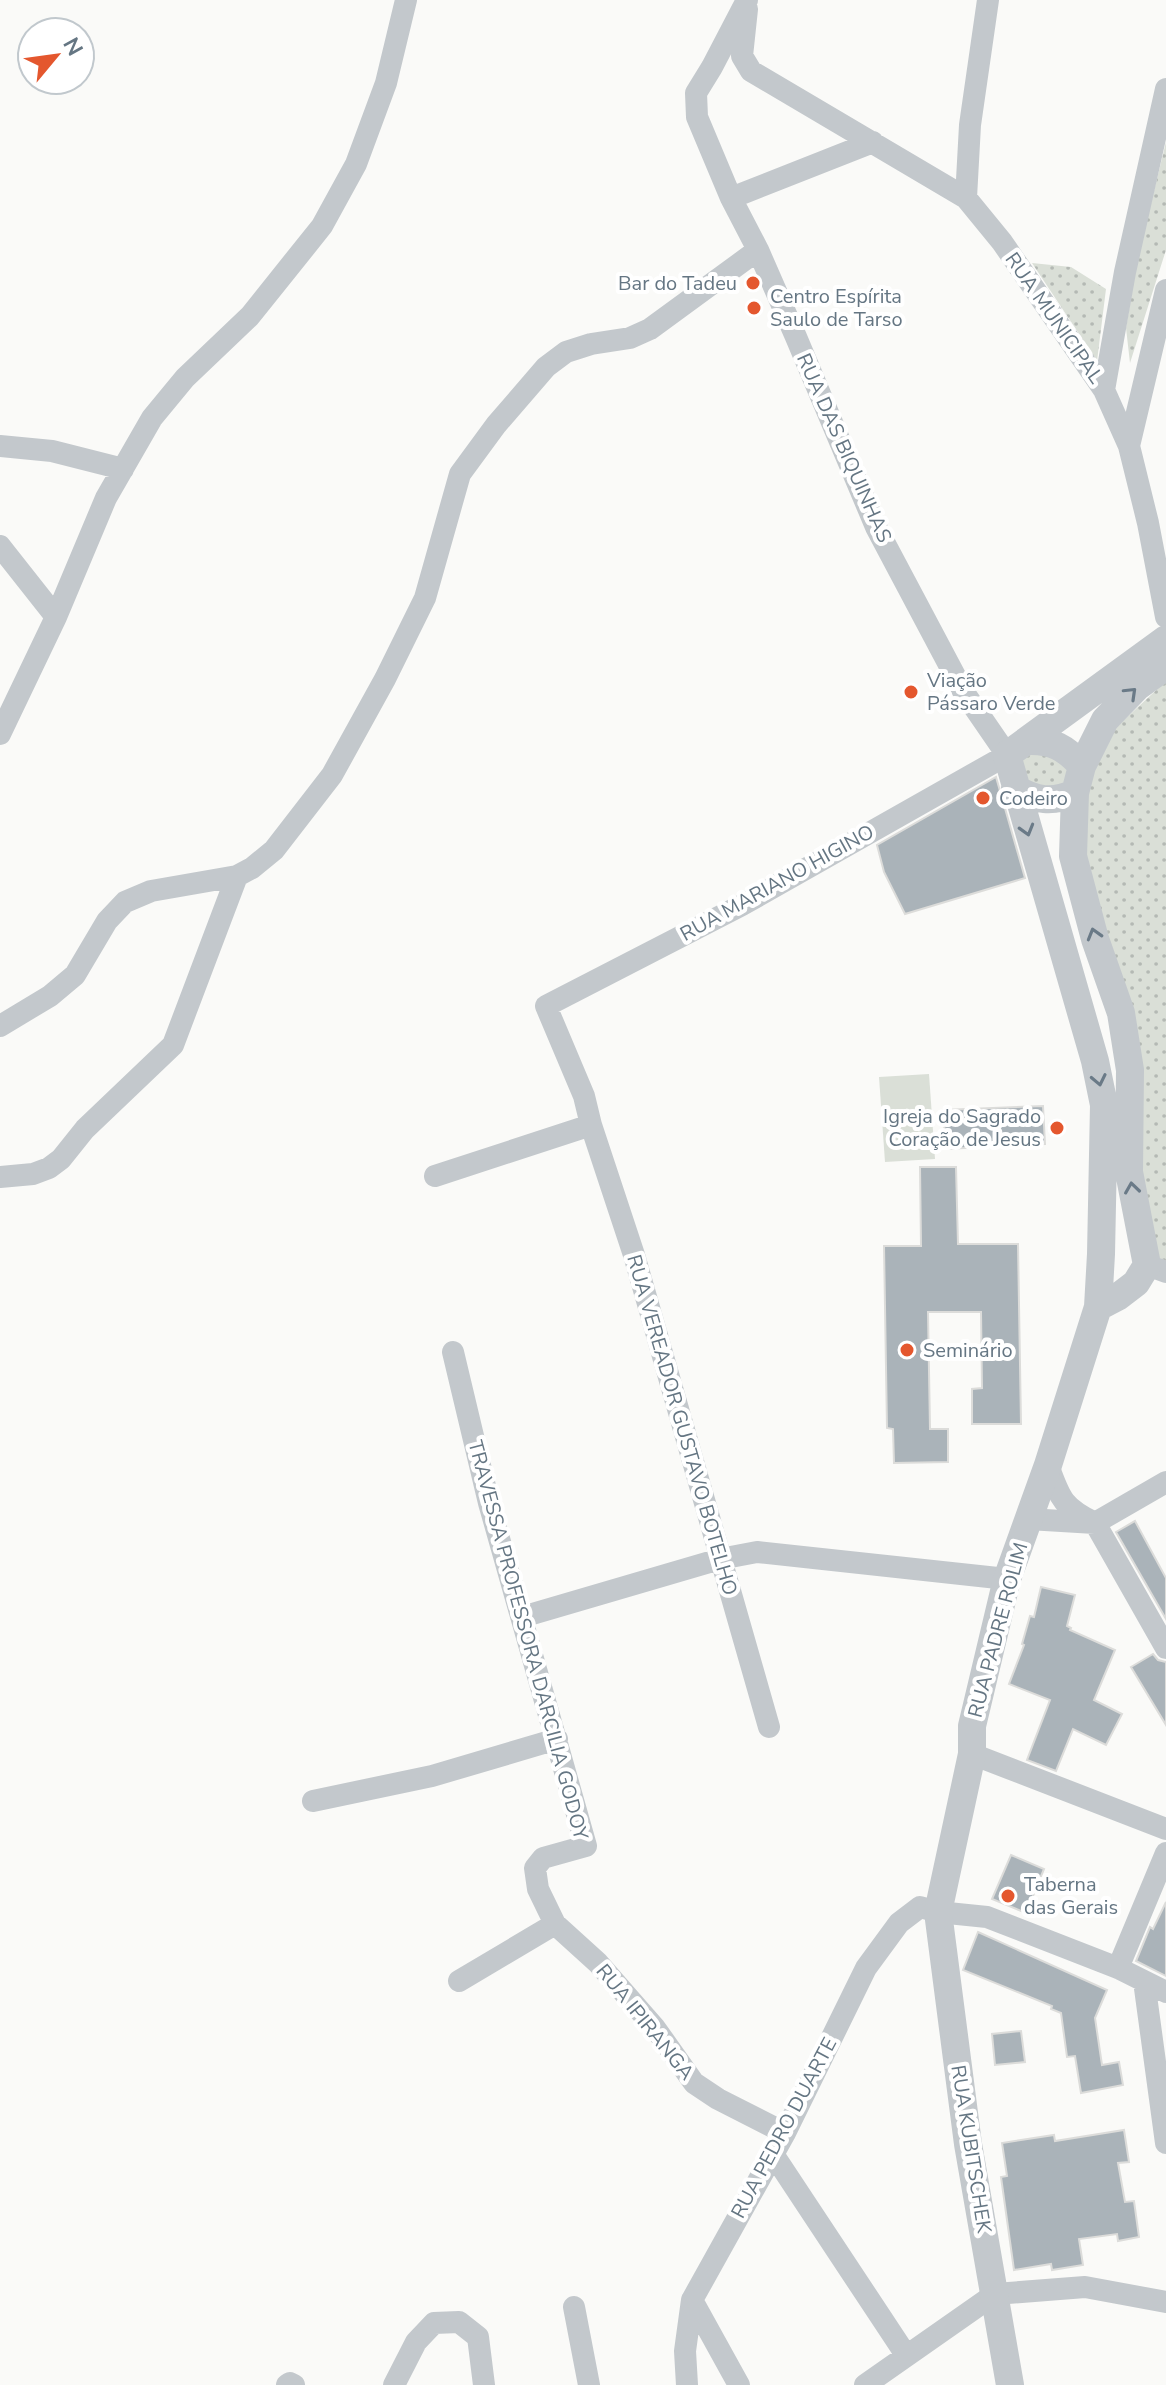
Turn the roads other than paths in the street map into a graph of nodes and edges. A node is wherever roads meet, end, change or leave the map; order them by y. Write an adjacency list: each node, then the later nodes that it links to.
1 (406, 0): 13 (street)
2 (747, 0): 5 (street, RUA MUNICIPAL); 6 (street, RUA DAS BIQUINHAS)
3 (988, 0): 7 (street)
4 (1166, 89): 10 (street)
5 (873, 142): 6 (street); 7 (street, RUA MUNICIPAL)
6 (731, 198): 8 (street, RUA DAS BIQUINHAS)
7 (966, 198): 10 (street, RUA MUNICIPAL)
8 (758, 250): 22 (street, RUA DAS BIQUINHAS); 25 (street)
9 (1165, 298): 12 (street)
10 (1104, 390): 12 (street, RUA MUNICIPAL)
11 (0, 446): 13 (street)
12 (1129, 446): 14 (street, RUA MUNICIPAL)
13 (123, 469): 17 (street)
14 (1148, 523): 15 (street); 18 (street, RUA MUNICIPAL)
15 (1166, 543)
16 (0, 546): 17 (street)
17 (56, 617): 21 (street)
18 (1166, 617)
19 (1166, 639): 22 (street)
20 (1166, 666): 23 (street, one-way to 20)
21 (0, 734)
22 (1017, 748): 23 (street); 24 (street); 26 (street, RUA MARIANO HIGINO)
23 (1078, 779): 24 (street); 32 (street, one-way to 23)
24 (1015, 788): 31 (street, RUA PADRE ROLIM, one-way to 31)
25 (237, 876): 27 (street); 30 (street)
26 (546, 1006): 28 (street, RUA VEREADOR GUSTAVO BOTELHO)
27 (0, 1026)
28 (591, 1125): 29 (street); 39 (street, RUA VEREADOR GUSTAVO BOTELHO)
29 (435, 1176)
30 (0, 1177)
31 (1101, 1254): 32 (street); 33 (street, RUA PADRE ROLIM)
32 (1152, 1264): 33 (street)
33 (1098, 1307): 35 (street, RUA PADRE ROLIM)
34 (453, 1352): 41 (street, TRAVESSA PROFESSORA DARCILIA GODOY)
35 (1048, 1465): 37 (street, RUA PADRE ROLIM); 38 (street)
36 (1166, 1482): 38 (street)
37 (1028, 1519): 38 (street); 40 (street, RUA PADRE ROLIM)
38 (1095, 1523): 42 (street)
39 (720, 1559): 40 (street); 41 (street); 43 (street, RUA VEREADOR GUSTAVO BOTELHO)
40 (1007, 1579): 45 (street, RUA PADRE ROLIM)
41 (522, 1617): 44 (street, TRAVESSA PROFESSORA DARCILIA GODOY)
42 (1166, 1648)
43 (769, 1727)
44 (557, 1739): 46 (street); 50 (street, TRAVESSA PROFESSORA DARCILIA GODOY)
45 (972, 1754): 47 (street); 49 (street, RUA PADRE ROLIM)
46 (313, 1801)
47 (1166, 1829)
48 (1166, 1853): 51 (street)
49 (938, 1912): 51 (street); 55 (street, RUA PEDRO DUARTE); 58 (street, RUA KUBITSCHEK)
50 (555, 1924): 52 (street); 55 (street, RUA IPIRANGA)
51 (1118, 1968): 53 (street)
52 (459, 1981)
53 (1144, 1981): 54 (street); 56 (street)
54 (1166, 1992)
55 (785, 2133): 57 (street, RUA PEDRO DUARTE)
56 (1166, 2143)
57 (773, 2154): 59 (street, RUA PEDRO DUARTE); 62 (street)
58 (995, 2294): 60 (street); 62 (street); 71 (street, RUA KUBITSCHEK)
59 (692, 2300): 68 (street, RUA PEDRO DUARTE); 69 (street)
60 (1166, 2302)
61 (574, 2307): 67 (street)
62 (906, 2355): 70 (street)
63 (287, 2385): 64 (street)
64 (294, 2385)
65 (394, 2385): 66 (street)
66 (484, 2385)
67 (589, 2385)
68 (687, 2385)
69 (739, 2385)
70 (865, 2385)
71 (1010, 2385)

